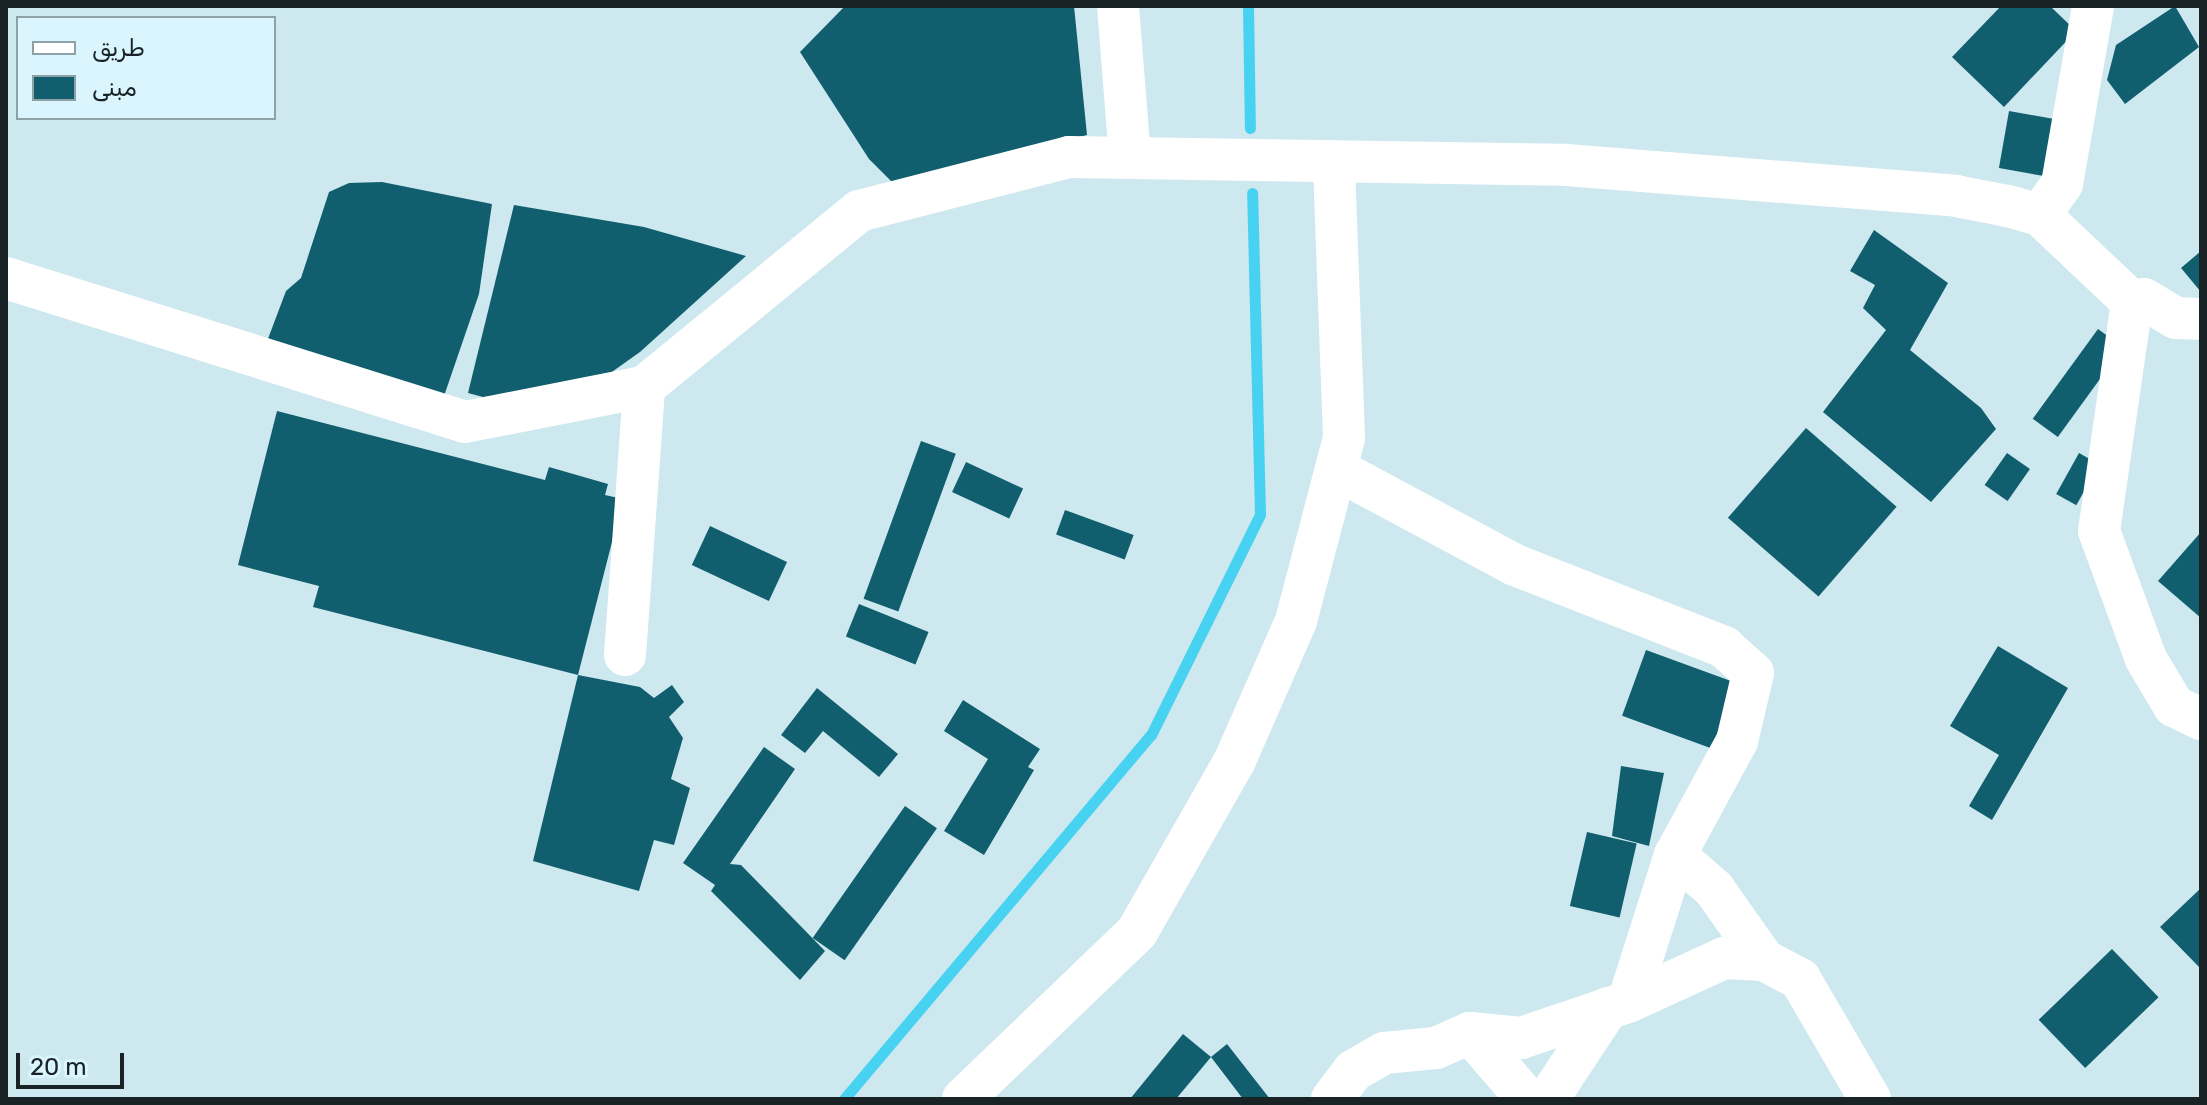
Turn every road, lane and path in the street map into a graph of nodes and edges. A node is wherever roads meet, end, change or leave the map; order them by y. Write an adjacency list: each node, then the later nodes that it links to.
1 (1118, 6): 3 (street)
2 (2093, 6): 5 (street)
3 (1130, 158): 4 (street); 9 (street)
4 (1334, 161): 5 (street); 10 (street)
5 (2040, 215): 7 (street)
6 (6, 278): 9 (street)
7 (2132, 302): 8 (street); 12 (street)
8 (2201, 319)
9 (644, 387): 11 (street)
10 (1336, 469): 13 (street); 17 (street)
11 (625, 655)
12 (2201, 719)
13 (1675, 855): 14 (street); 15 (street)
14 (1764, 960): 15 (street); 21 (street)
15 (1618, 1005): 16 (street); 20 (street)
16 (1470, 1033): 18 (street); 19 (street)
17 (963, 1099)
18 (1332, 1099)
19 (1527, 1099)
20 (1548, 1099)
21 (1870, 1099)

